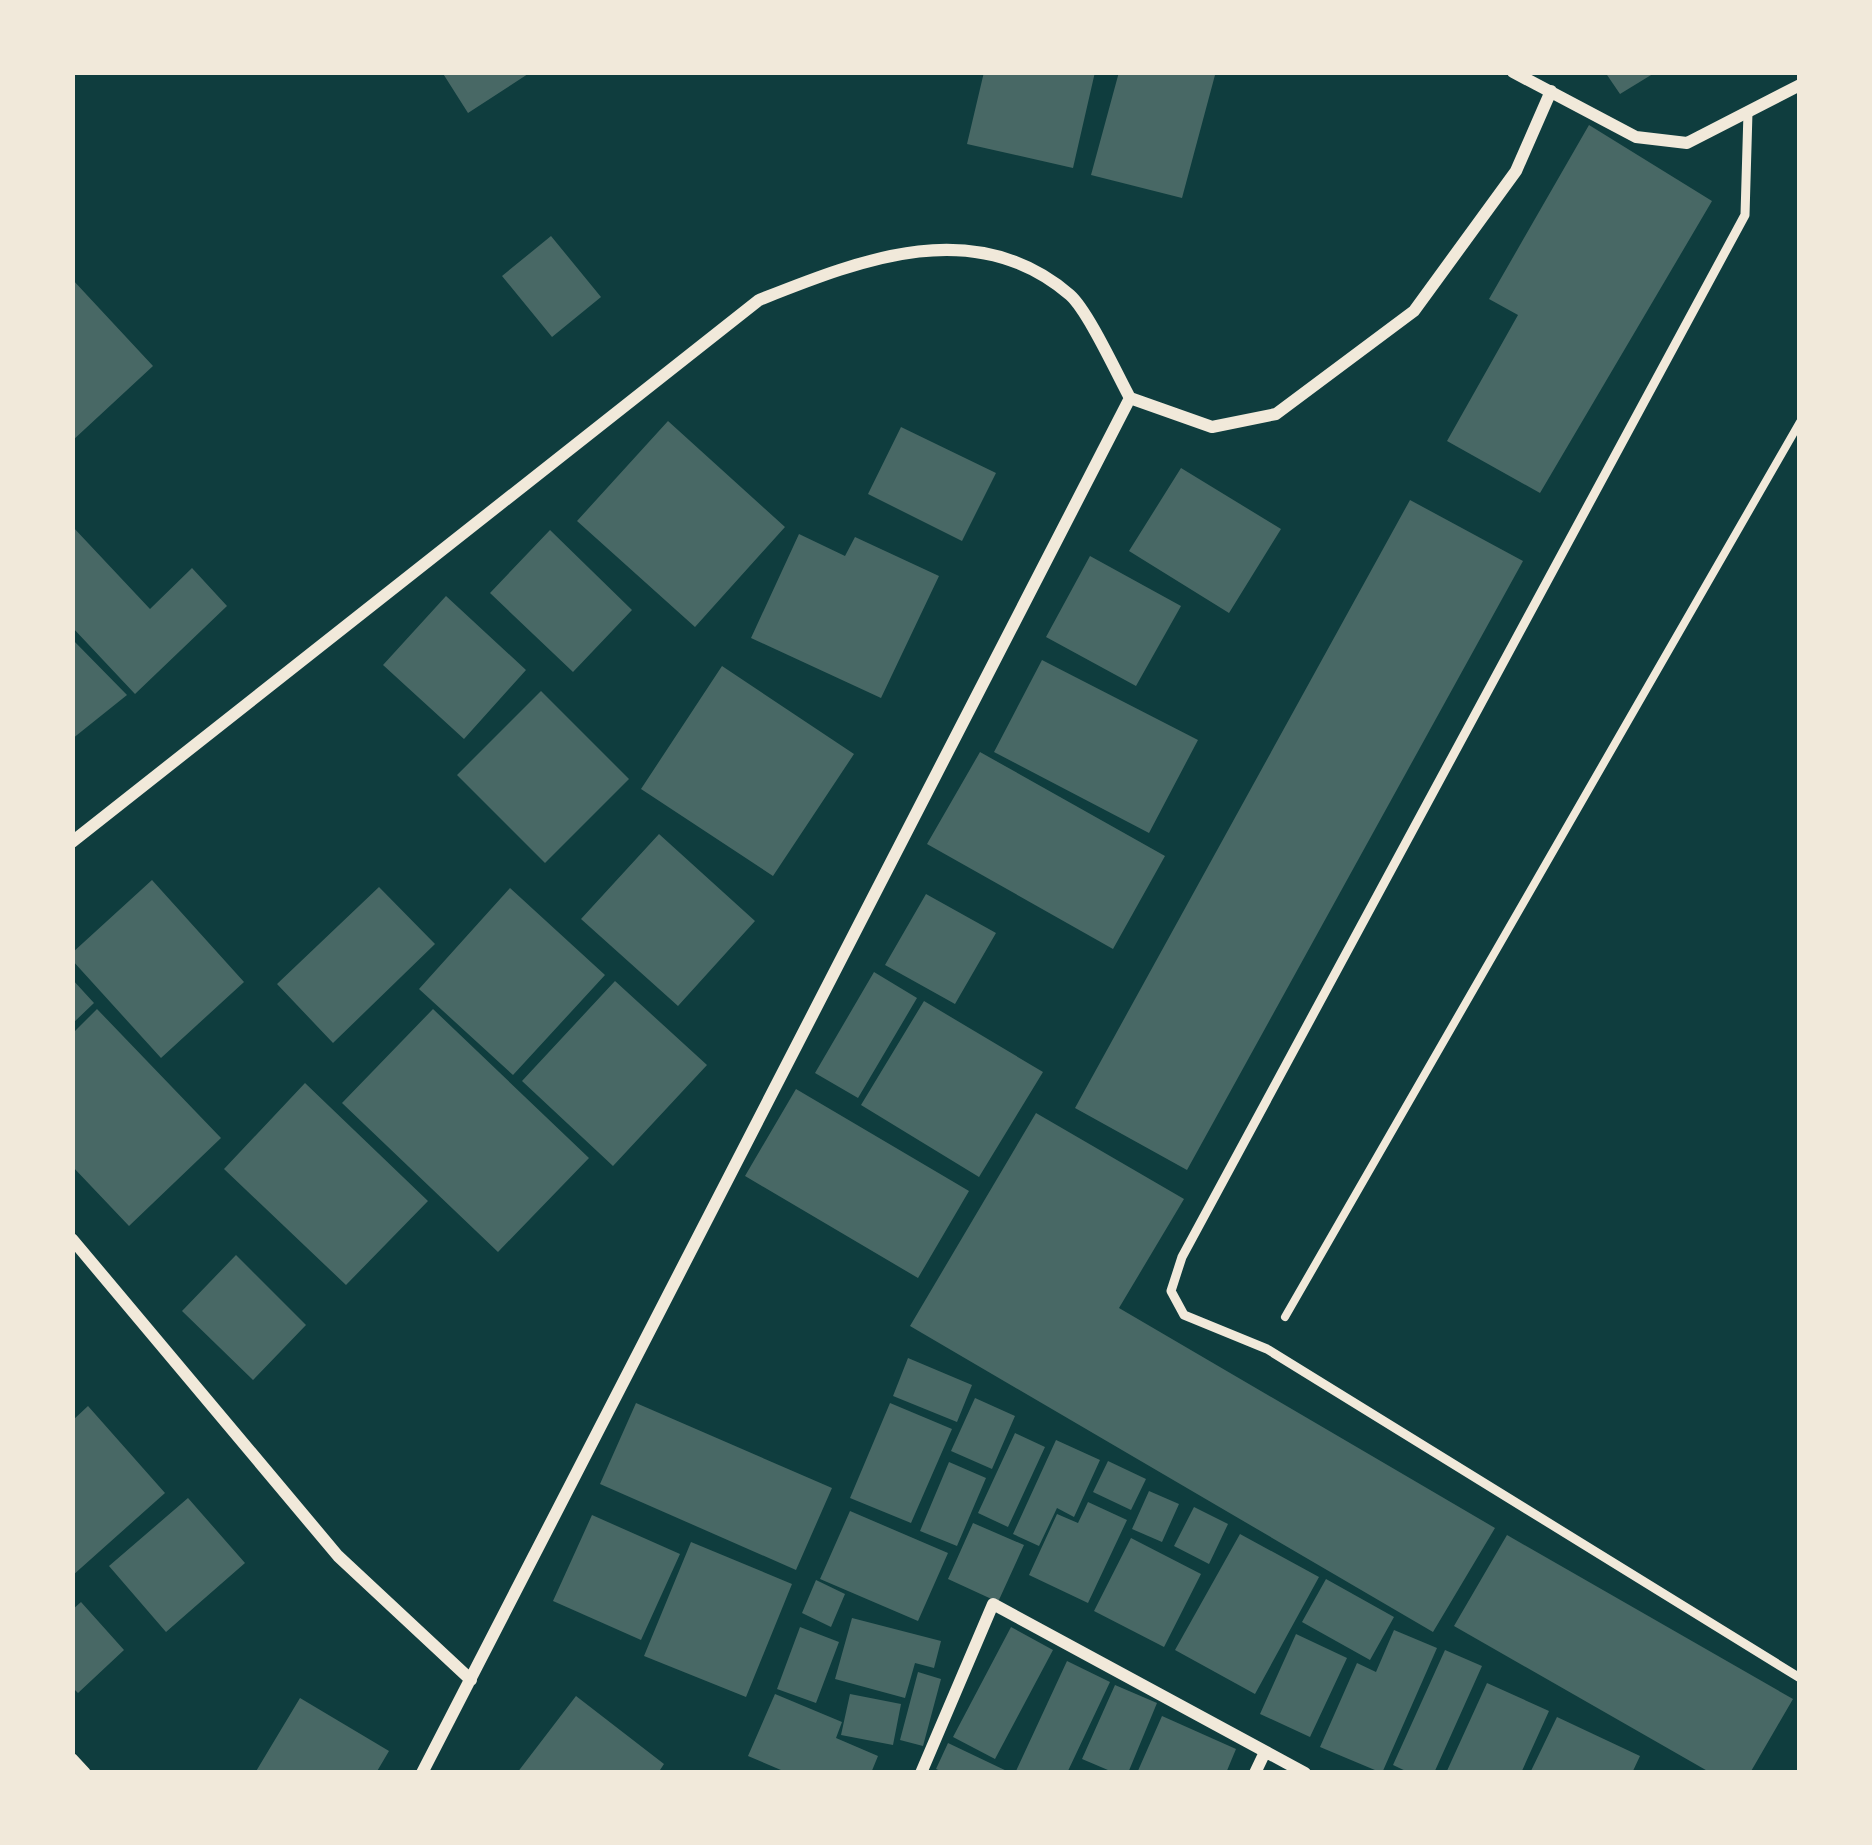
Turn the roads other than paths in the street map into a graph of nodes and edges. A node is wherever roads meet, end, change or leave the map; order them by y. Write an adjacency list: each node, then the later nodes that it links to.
1 (1513, 72): 3 (street)
2 (1800, 85): 4 (street)
3 (1551, 91): 4 (street); 5 (street)
4 (1748, 112): 8 (lane)
5 (1130, 398): 6 (street); 9 (street)
6 (72, 842)
7 (72, 1239): 9 (street)
8 (1800, 1678)
9 (471, 1680): 13 (street)
10 (1265, 1752): 14 (street); 15 (street); 16 (street)
11 (72, 1759): 12 (street)
12 (85, 1773)
13 (422, 1773)
14 (921, 1773)
15 (1255, 1773)
16 (1305, 1773)

